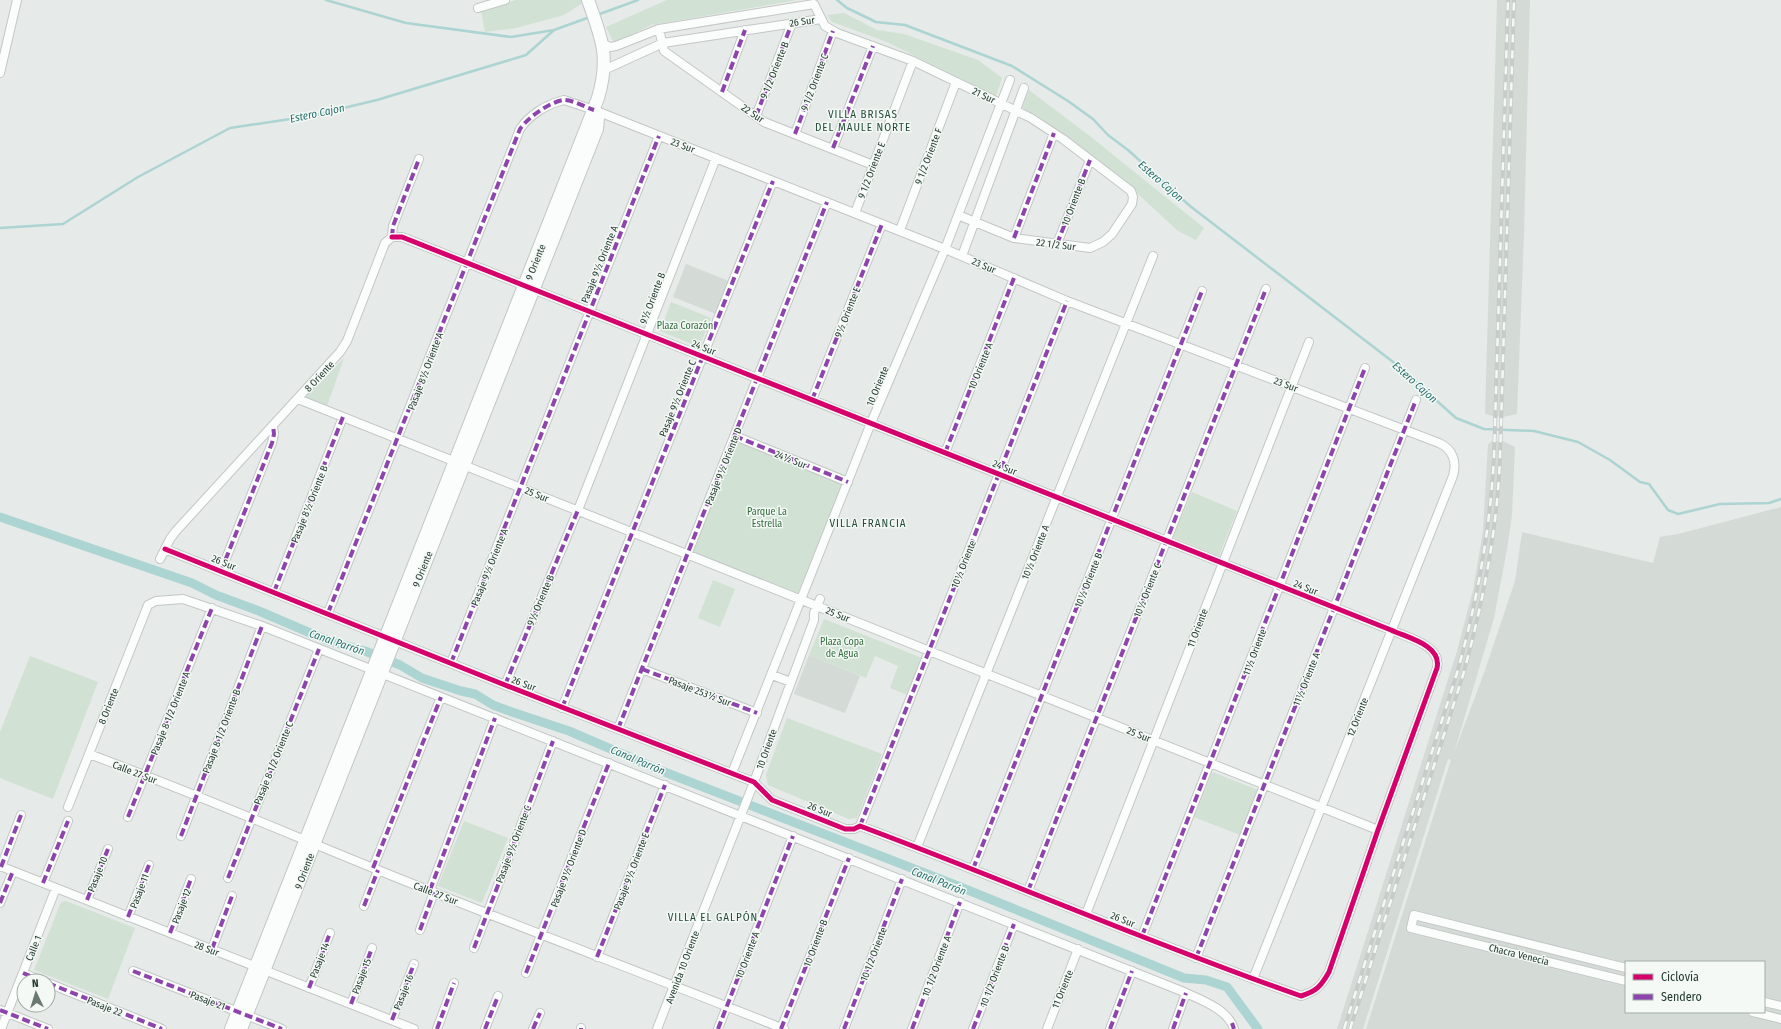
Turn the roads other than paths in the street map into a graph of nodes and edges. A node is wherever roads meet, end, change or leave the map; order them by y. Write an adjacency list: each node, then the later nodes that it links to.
1 (16, 0): 13 (street)
2 (505, 0): 4 (street)
3 (589, 1): 11 (street, 9 Oriente)
4 (478, 8)
5 (821, 19): 6 (street, 26 Sur); 7 (street, 26 Sur); 9 (street, 21 Sur)
6 (792, 23): 8 (street, 26 Sur); 24 (street, 9 1/2 Oriente B)
7 (659, 29): 10 (street, 22 Sur); 11 (street, 26 Sur)
8 (745, 30): 10 (street, 26 Sur); 20 (street)
9 (833, 31): 12 (street, 21 Sur); 27 (street, 9 1/2 Oriente C)
10 (663, 43): 15 (street, 26 Sur); 20 (street, 22 Sur)
11 (603, 44): 15 (street, 9 Oriente)
12 (873, 46): 14 (street, 21 Sur); 29 (street)
13 (1, 61): 16 (street)
14 (913, 61): 18 (street, 21 Sur); 33 (street, 9 1/2 Oriente E)
15 (604, 70): 22 (street, 9 Oriente)
16 (0, 72)
17 (1010, 80): 21 (street, 10 Oriente)
18 (956, 82): 21 (street, 21 Sur); 41 (street, 9 1/2 Oriente F)
19 (1024, 88): 23 (street)
20 (722, 92): 24 (street, 22 Sur)
21 (1001, 103): 23 (street, 21 Sur); 38 (street, 10 Oriente)
22 (594, 110): 25 (street, 23 Sur); 28 (street, 23 Sur); 50 (street, 9 Oriente)
23 (1016, 111): 26 (street, 21 Sur); 39 (street)
24 (756, 116): 27 (street, 22 Sur)
25 (520, 129): 48 (street, Pasaje 8½ Oriente A)
26 (1054, 133): 32 (street, 21 Sur); 43 (street)
27 (795, 134): 29 (street, 22 Sur)
28 (659, 136): 30 (street, 23 Sur); 54 (street, Pasaje 9½ Oriente A)
29 (833, 148): 33 (street, 22 Sur)
30 (716, 158): 34 (street, 23 Sur); 56 (street, 9½ Oriente B)
31 (419, 159): 42 (street, 8 Oriente)
32 (1090, 160): 35 (street, 21 Sur); 44 (street, 10 Oriente B)
33 (873, 165): 37 (street, 9 1/2 Oriente E)
34 (773, 181): 36 (street, 23 Sur); 59 (street, Pasaje 9½ Oriente C)
35 (1133, 197): 44 (street, 22 1/2 Sur)
36 (828, 202): 37 (street, 23 Sur); 62 (street, Pasaje 9½ Oriente D)
37 (854, 213): 40 (street, 23 Sur)
38 (958, 215): 39 (street, 22 1/2 Sur); 45 (street, 10 Oriente)
39 (974, 222): 43 (street, 22 1/2 Sur); 46 (street)
40 (882, 224): 41 (street, 23 Sur); 65 (street, 9½ Oriente E)
41 (900, 230): 45 (street, 23 Sur)
42 (392, 237): 48 (street, 24 Sur); 64 (street, 8 Oriente)
43 (1014, 238): 44 (street, 22 1/2 Sur)
44 (1057, 244)
45 (946, 249): 46 (street, 23 Sur); 69 (street, 10 Oriente)
46 (962, 256): 49 (street, 23 Sur)
47 (1153, 256): 55 (street, 10½ Oriente A)
48 (468, 263): 50 (street, 24 Sur); 73 (street, Pasaje 8½ Oriente A)
49 (1014, 278): 53 (street, 23 Sur); 74 (street, 10 Oriente A)
50 (529, 288): 54 (street, 24 Sur); 76 (street, 9 Oriente)
51 (1266, 289): 60 (street, 10½ Oriente C)
52 (1202, 290): 58 (street, 10½ Oriente B)
53 (1067, 301): 55 (street, 23 Sur); 77 (street, 10½ Oriente)
54 (590, 312): 56 (street, 24 Sur); 79 (street, Pasaje 9½ Oriente A)
55 (1126, 324): 58 (street, 23 Sur); 80 (street, 10½ Oriente A)
56 (647, 334): 59 (street, 24 Sur); 81 (street, 9½ Oriente B)
57 (1309, 342): 63 (street, 11 Oriente)
58 (1181, 344): 60 (street, 23 Sur); 82 (street, 10½ Oriente B)
59 (703, 357): 62 (street, 24 Sur); 83 (street, Pasaje 9½ Oriente C)
60 (1236, 365): 63 (street, 23 Sur); 84 (street, 10½ Oriente C)
61 (1365, 368): 67 (street, 11½ Oriente)
62 (758, 378): 65 (street, 24 Sur); 72 (street, Pasaje 9½ Oriente D)
63 (1292, 386): 67 (street, 23 Sur); 88 (street, 11 Oriente)
64 (298, 399): 68 (street, 25 Sur); 70 (street, 8 Oriente)
65 (812, 400): 69 (street, 24 Sur)
66 (1416, 400): 71 (street, 11½ Oriente A)
67 (1350, 408): 71 (street, 23 Sur); 90 (street, 11½ Oriente)
68 (343, 417): 73 (street, 25 Sur); 91 (street, Pasaje 8½ Oriente B)
69 (871, 423): 74 (street, 24 Sur); 78 (street, 10 Oriente)
70 (273, 426): 85 (street, 8 Oriente); 89 (street)
71 (1405, 429): 75 (street, 23 Sur); 95 (street, 11½ Oriente A)
72 (735, 436): 78 (street, 24½ Sur); 86 (street, Pasaje 9½ Oriente D)
73 (398, 439): 76 (street, 25 Sur); 96 (street, Pasaje 8½ Oriente A)
74 (945, 453): 77 (street, 24 Sur)
75 (1452, 454): 98 (street, 12 Oriente)
76 (460, 463): 79 (street, 25 Sur); 99 (street, 9 Oriente)
77 (999, 474): 80 (street, 24 Sur); 101 (street, 10½ Oriente)
78 (848, 482): 92 (street, 10 Oriente)
79 (520, 488): 81 (street, 25 Sur); 102 (street, Pasaje 9½ Oriente A)
80 (1057, 497): 82 (street, 24 Sur); 105 (street, 10½ Oriente A)
81 (578, 510): 83 (street, 25 Sur); 108 (street, 9½ Oriente B)
82 (1112, 519): 84 (street, 24 Sur); 109 (street, 10½ Oriente B)
83 (634, 533): 86 (street, 25 Sur); 111 (street, Pasaje 9½ Oriente C)
84 (1166, 541): 88 (street, 24 Sur); 113 (street, 10½ Oriente C)
85 (165, 548): 87 (street, 8 Oriente); 89 (street, 26 Sur)
86 (688, 554): 92 (street, 25 Sur); 104 (street, Pasaje 9½ Oriente D)
87 (160, 559)
88 (1222, 563): 90 (street, 24 Sur); 116 (street, 11 Oriente)
89 (221, 571): 91 (street, 26 Sur)
90 (1280, 586): 95 (street, 24 Sur); 119 (street, 11½ Oriente)
91 (274, 592): 96 (street, 26 Sur)
92 (802, 600): 93 (street, 25 Sur); 106 (street, 10 Oriente)
93 (819, 602): 101 (street, 25 Sur); 107 (street, 10 Oriente)
94 (212, 608): 97 (street); 118 (street, 8 Oriente); 122 (street, Pasaje 8 1/2 Oriente A)
95 (1334, 608): 98 (street, 24 Sur); 124 (street, 11½ Oriente A)
96 (328, 613): 99 (street, 26 Sur)
97 (262, 626): 100 (street); 126 (street, Pasaje 8 1/2 Oriente B)
98 (1391, 630): 127 (street, 12 Oriente); 135 (street, 24 Sur)
99 (388, 644): 102 (street, 26 Sur); 103 (street, 9 Oriente)
100 (319, 649): 103 (street); 132 (street, Pasaje 8 1/2 Oriente C)
101 (929, 650): 105 (street, 25 Sur); 134 (street, 10½ Oriente)
102 (451, 663): 108 (street, 26 Sur)
103 (378, 669): 110 (street); 138 (street, 9 Oriente)
104 (642, 669): 112 (street, Pasaje 253½ Sur); 115 (street, Pasaje 9½ Oriente D)
105 (986, 673): 109 (street, 25 Sur); 139 (street, 10½ Oriente A)
106 (772, 675): 107 (street); 112 (street, 10 Oriente)
107 (791, 682): 123 (street, 10 Oriente)
108 (505, 685): 111 (street, 26 Sur)
109 (1042, 695): 113 (street, 25 Sur); 145 (street, 10½ Oriente B)
110 (442, 697): 114 (street); 144 (street)
111 (562, 708): 115 (street, 26 Sur)
112 (757, 712): 121 (street, 10 Oriente)
113 (1097, 717): 116 (street, 25 Sur); 153 (street, 10½ Oriente C)
114 (495, 718): 117 (street); 152 (street)
115 (618, 729): 121 (street, 26 Sur)
116 (1154, 740): 119 (street, 25 Sur); 160 (street, 11 Oriente)
117 (553, 741): 120 (street); 159 (street, Pasaje 9½ Oriente C)
118 (89, 754): 122 (street, Calle 27 Sur); 128 (street, 8 Oriente)
119 (1210, 762): 124 (street, 25 Sur); 167 (street, 11½ Oriente)
120 (609, 763): 125 (street); 166 (street, Pasaje 9½ Oriente D)
121 (732, 773): 123 (street, 26 Sur)
122 (145, 775): 126 (street, Calle 27 Sur); 131 (street, Pasaje 8 1/2 Oriente A)
123 (754, 782): 129 (street, 10 Oriente); 134 (street, 26 Sur)
124 (1264, 784): 127 (street, 25 Sur); 175 (street, 11½ Oriente A)
125 (664, 785): 129 (street); 174 (street, Pasaje 9½ Oriente E)
126 (196, 795): 132 (street, Calle 27 Sur); 136 (street, Pasaje 8 1/2 Oriente B)
127 (1321, 806): 135 (street, 25 Sur); 183 (street, 12 Oriente)
128 (68, 807)
129 (741, 811): 137 (street); 188 (street, Avenida 10 Oriente)
130 (21, 815): 143 (street)
131 (128, 817)
132 (251, 819): 138 (street, Calle 27 Sur); 147 (street, Pasaje 8 1/2 Oriente C)
133 (68, 821): 150 (street)
134 (860, 826): 139 (street, 26 Sur)
135 (1378, 830): 183 (street, 26 Sur)
136 (181, 836)
137 (793, 836): 141 (street); 194 (street, 10 Oriente A)
138 (310, 842): 144 (street, Calle 27 Sur); 177 (street, 9 Oriente)
139 (917, 847): 145 (street, 26 Sur)
140 (108, 849): 155 (street, Pasaje 10)
141 (848, 858): 149 (street); 215 (street, 10 Oriente B)
142 (149, 865): 161 (street, Pasaje 11)
143 (1, 867): 146 (street, 28 Sur)
144 (375, 869): 152 (street, Calle 27 Sur); 158 (street)
145 (973, 869): 153 (street, 26 Sur)
146 (13, 871): 150 (street, 28 Sur); 157 (street)
147 (228, 878)
148 (192, 879): 164 (street, Pasaje 12)
149 (902, 879): 156 (street); 216 (street, 10 1/2 Oriente)
150 (43, 883): 151 (street, 28 Sur)
151 (56, 888): 155 (street, 28 Sur); 181 (street, Calle 1)
152 (432, 891): 159 (street, Calle 27 Sur); 163 (street)
153 (1028, 891): 160 (street, 26 Sur)
154 (232, 896): 171 (street)
155 (87, 900): 161 (street, 28 Sur)
156 (960, 902): 162 (street); 217 (street, 10 1/2 Oriente A)
157 (0, 903)
158 (364, 906)
159 (486, 912): 166 (street, Calle 27 Sur); 170 (street, Pasaje 9½ Oriente C)
160 (1086, 914): 167 (street, 26 Sur)
161 (128, 917): 164 (street, 28 Sur)
162 (1014, 924): 172 (street); 218 (street, 10 1/2 Oriente B)
163 (420, 930)
164 (170, 933): 171 (street, 28 Sur)
165 (330, 933): 189 (street, Pasaje 14)
166 (542, 935): 174 (street, Calle 27 Sur); 182 (street, Pasaje 9½ Oriente D)
167 (1142, 936): 175 (street, 26 Sur)
168 (1532, 944): 173 (street); 173 (street, Chacra Venecia); 178 (street, Chacra Venecia)
169 (372, 948): 193 (street, Pasaje 15)
170 (474, 948)
171 (212, 949): 177 (street, 28 Sur)
172 (1078, 949): 180 (street); 219 (street, 11 Oriente)
173 (1528, 956): 184 (street, Chacra Venecia)
174 (597, 957): 188 (street, Calle 27 Sur)
175 (1196, 958): 183 (street, 26 Sur)
176 (414, 964): 201 (street, Pasaje 16)
177 (260, 968): 189 (street, 28 Sur); 197 (street, 9 Oriente)
178 (1625, 968)
179 (133, 971): 197 (street, Pasaje 21)
180 (1132, 971): 190 (street); 220 (street)
181 (23, 973)
182 (526, 973)
183 (1253, 979)
184 (1625, 981)
185 (454, 983): 210 (street)
186 (56, 986): 205 (street, Pasaje 22)
187 (16, 987): 196 (street, Calle 1)
188 (674, 987): 194 (street, Calle 27 Sur); 213 (street, Avenida 10 Oriente)
189 (309, 988): 193 (street, 28 Sur)
190 (1186, 993): 202 (street); 221 (street)
191 (498, 996): 211 (street)
192 (1765, 1002): 195 (street)
193 (351, 1004): 201 (street, 28 Sur)
194 (727, 1006): 214 (street, 10 Oriente A); 215 (street, Calle 27 Sur)
195 (1781, 1006)
196 (4, 1011): 203 (street, Calle 1); 204 (street)
197 (242, 1013): 206 (street, 9 Oriente); 207 (street, 9 Oriente); 208 (street, Pasaje 21)
198 (540, 1013): 212 (street)
199 (1757, 1013): 200 (street)
200 (1781, 1019)
201 (392, 1020): 209 (street, 28 Sur)
202 (1233, 1026)
203 (1, 1029)
204 (48, 1029)
205 (162, 1029)
206 (231, 1029)
207 (241, 1029)
208 (282, 1029)
209 (414, 1029)
210 (437, 1029)
211 (485, 1029)
212 (533, 1029)
213 (657, 1029)
214 (718, 1029)
215 (782, 1029)
216 (844, 1029)
217 (912, 1029)
218 (973, 1029)
219 (1047, 1029)
220 (1110, 1029)
221 (1173, 1029)

